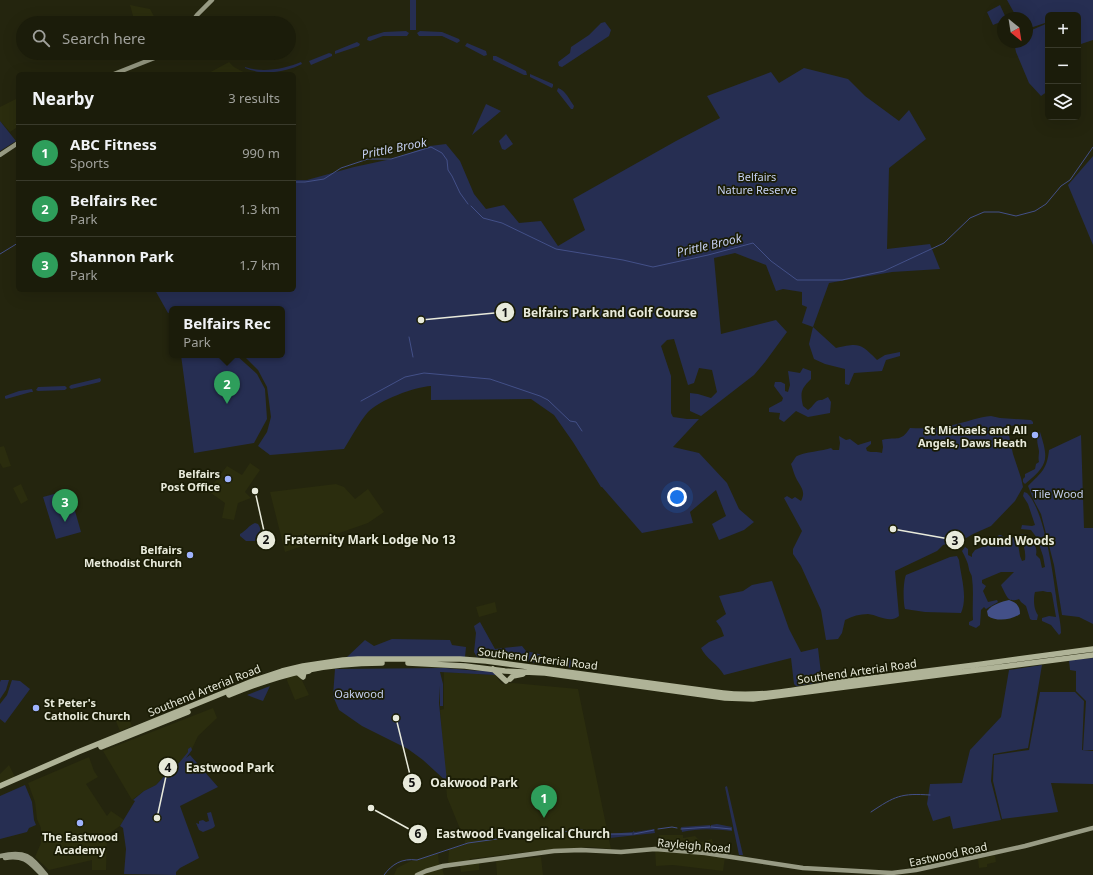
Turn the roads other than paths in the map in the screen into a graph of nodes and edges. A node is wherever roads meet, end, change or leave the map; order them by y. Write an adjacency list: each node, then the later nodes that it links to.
1 (212, 0): 2 (main road)
2 (196, 16)
3 (150, 60): 4 (main road)
4 (119, 72)
5 (16, 144): 6 (main road)
6 (0, 155)
7 (1093, 649): 10 (highway, Southend Arterial Road)
8 (1093, 654): 14 (highway, Southend Arterial Road)
9 (467, 660): 10 (highway, Southend Arterial Road); 12 (highway); 17 (highway, Southend Arterial Road)
10 (486, 661): 12 (highway)
11 (491, 668): 13 (highway, Southend Arterial Road); 13 (highway); 15 (highway, Southend Arterial Road)
12 (509, 668): 14 (highway)
13 (529, 672): 14 (highway, Southend Arterial Road)
14 (545, 673)
15 (287, 674): 16 (highway); 17 (highway, Southend Arterial Road)
16 (256, 682)
17 (122, 736): 18 (highway, Southend Arterial Road); 19 (highway, Southend Arterial Road)
18 (0, 786)
19 (0, 791)
20 (1093, 828): 22 (main road, Eastwood Road)
21 (0, 857): 23 (main road); 24 (main road)
22 (803, 868): 25 (main road, Rayleigh Road)
23 (42, 875)
24 (46, 875)
25 (417, 875)

